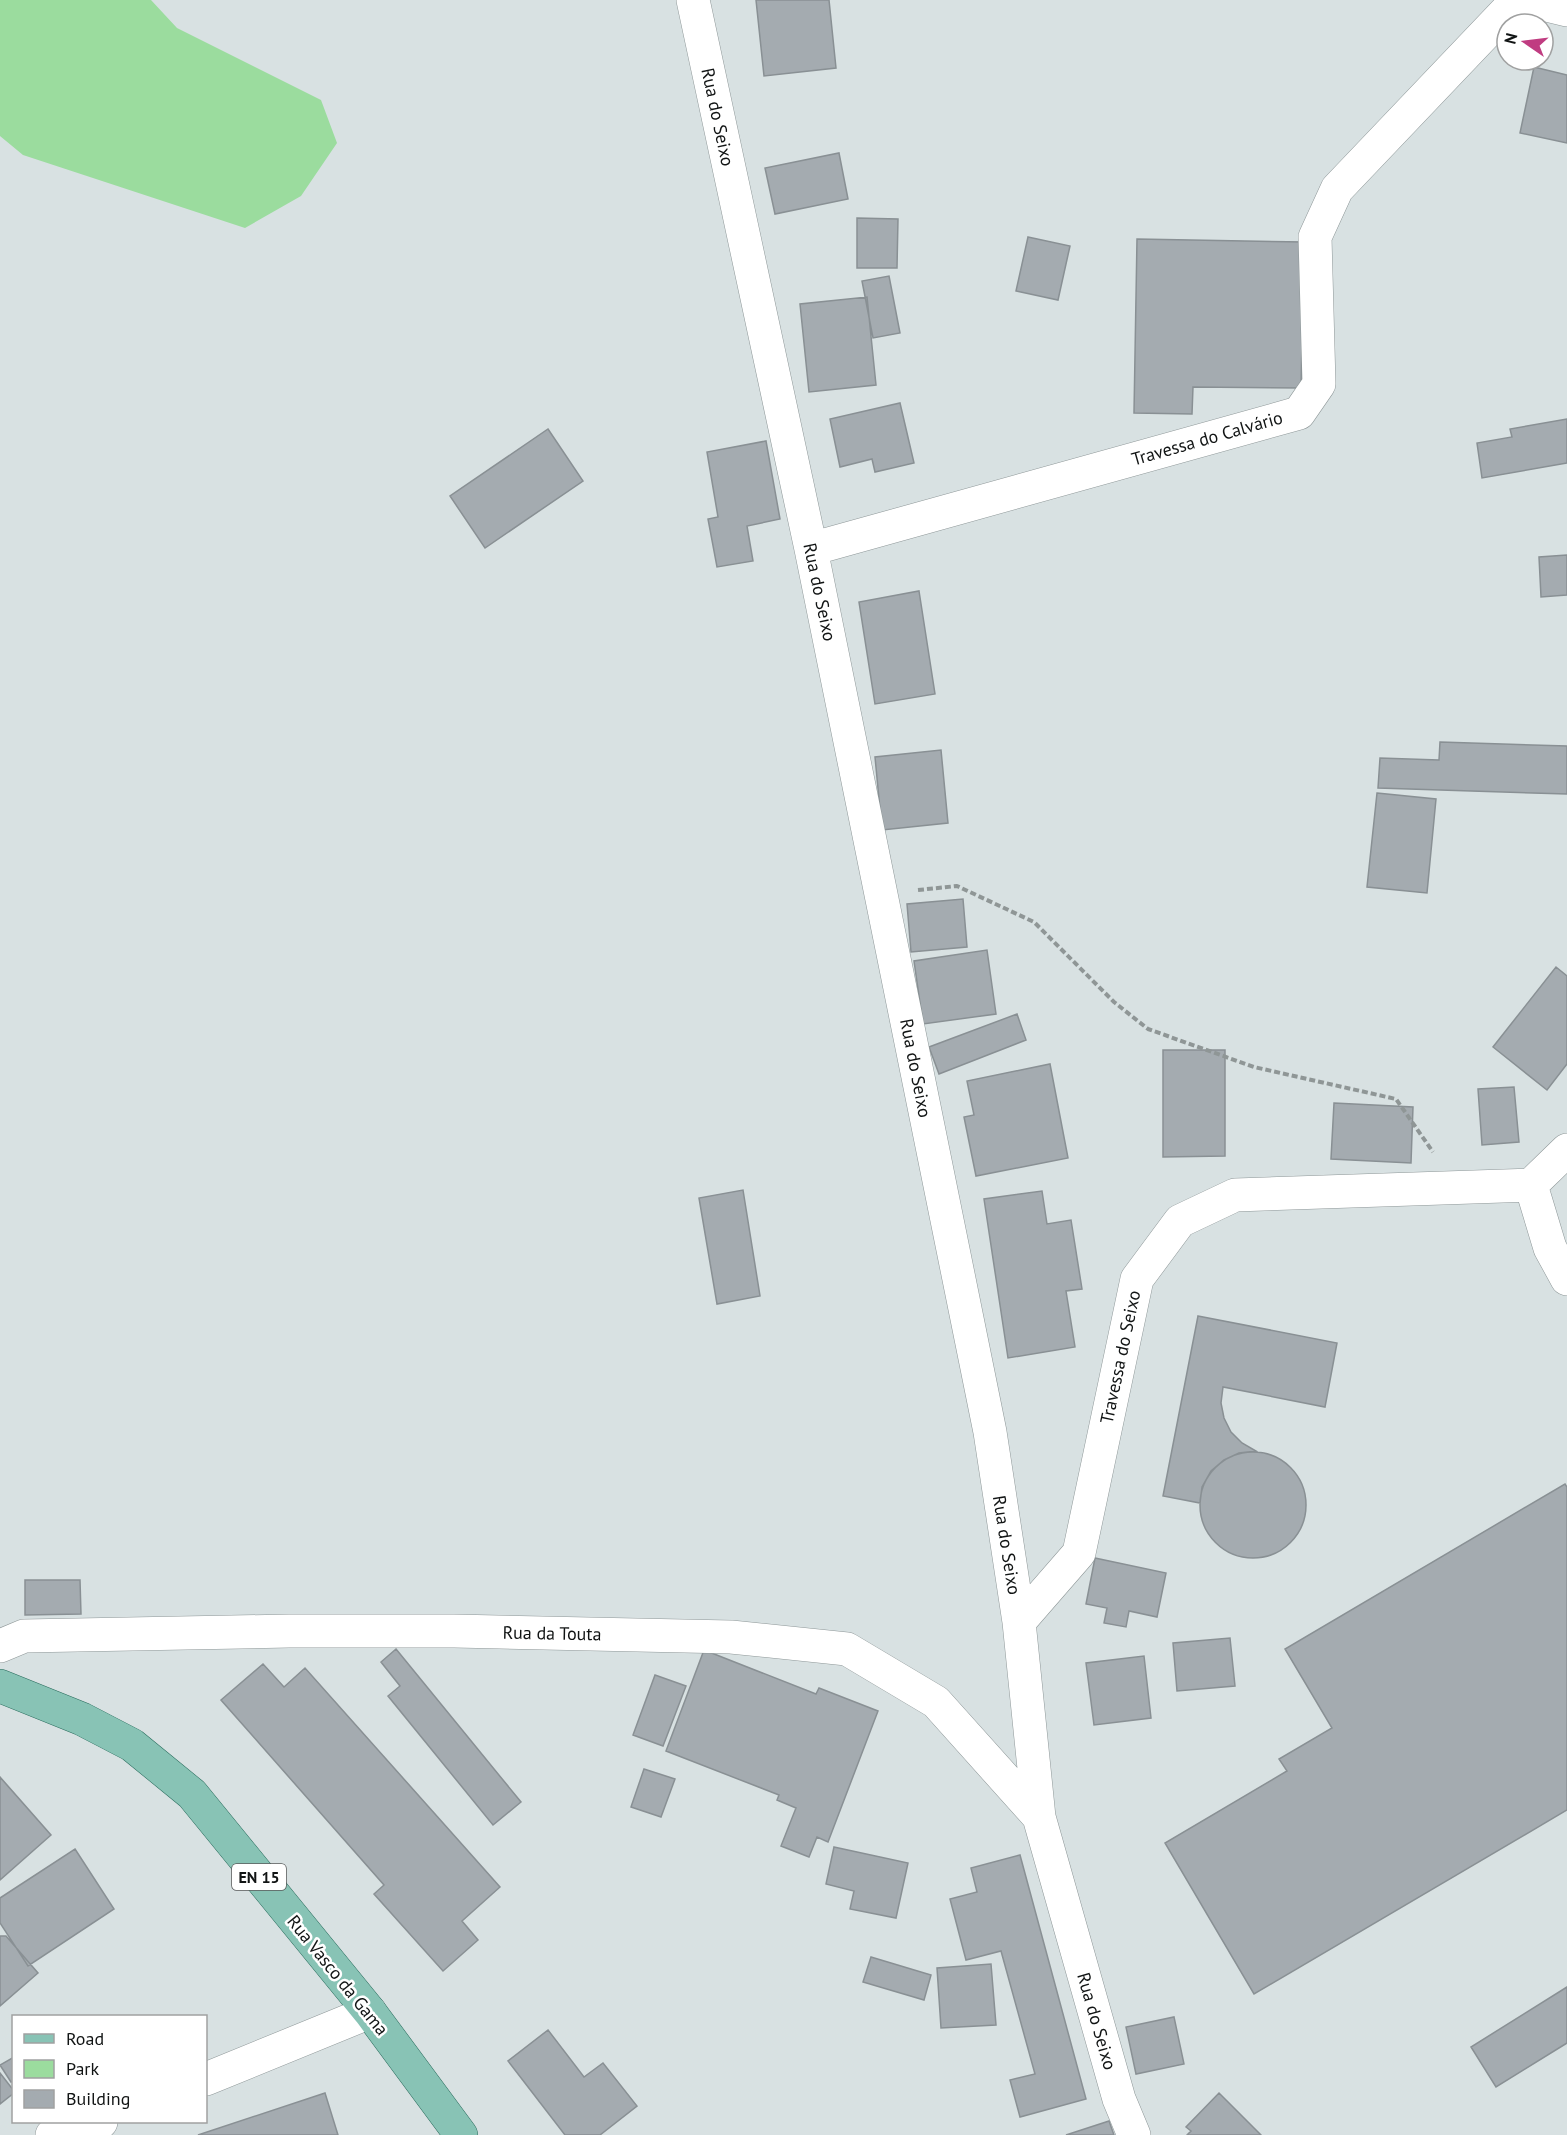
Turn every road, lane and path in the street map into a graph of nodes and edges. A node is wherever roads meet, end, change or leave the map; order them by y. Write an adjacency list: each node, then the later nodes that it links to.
1 (693, 0): 5 (street, Rua do Seixo)
2 (1517, 0): 5 (street, Travessa do Calvário)
3 (1526, 0): 4 (street)
4 (1567, 10)
5 (811, 549): 6 (street, Rua do Seixo)
6 (881, 894): 9 (path); 11 (street, Rua do Seixo)
7 (1567, 1150): 8 (street)
8 (1531, 1185): 9 (street, Travessa do Seixo); 10 (street)
9 (1458, 1188): 11 (street, Travessa do Seixo)
10 (1567, 1279)
11 (1019, 1622): 14 (street, Rua do Seixo)
12 (0, 1646): 14 (street, Rua da Touta)
13 (0, 1686): 15 (main road, Rua Vasco da Gama / EN 15)
14 (1039, 1817): 20 (street, Rua do Seixo)
15 (370, 2012): 16 (street); 19 (main road, Rua Vasco da Gama / EN 15)
16 (207, 2079)
17 (95, 2123): 18 (street)
18 (52, 2135)
19 (461, 2135)
20 (1134, 2135)

